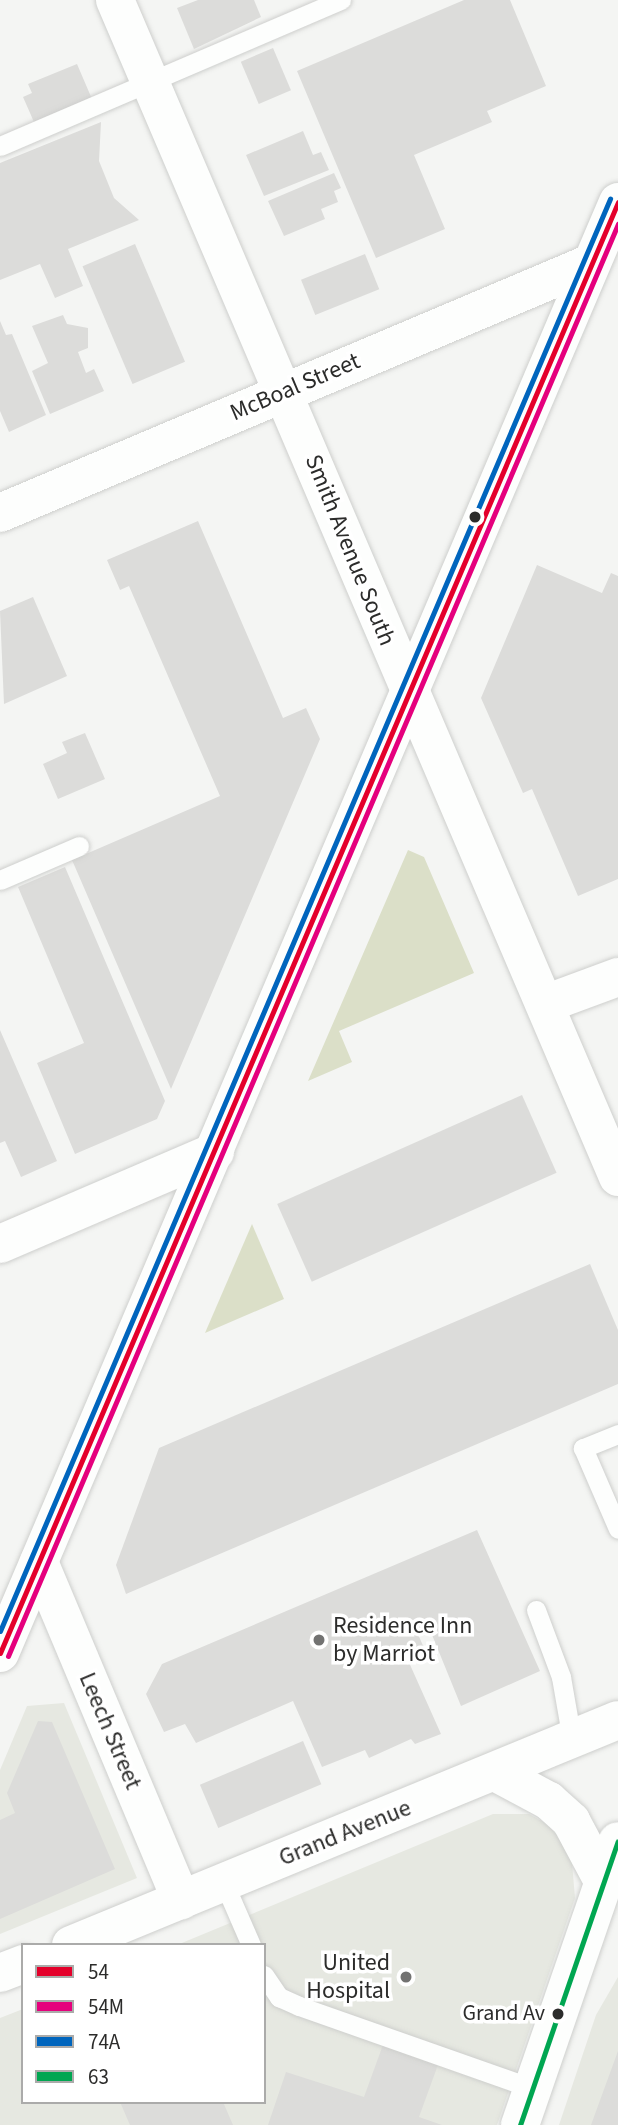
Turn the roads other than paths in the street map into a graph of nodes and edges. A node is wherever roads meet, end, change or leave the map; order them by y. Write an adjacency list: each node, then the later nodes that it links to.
1 (115, 0): 3 (main road, Smith Avenue South)
2 (341, 0): 3 (lane)
3 (150, 81): 4 (lane); 7 (main road, Smith Avenue South)
4 (0, 146)
5 (618, 202): 6 (main road)
6 (592, 263): 7 (main road, McBoal Street); 9 (main road)
7 (284, 391): 8 (main road, McBoal Street); 9 (main road, Smith Avenue South)
8 (0, 513)
9 (411, 696): 13 (main road, Smith Avenue South); 14 (main road)
10 (79, 846): 11 (lane)
11 (0, 880)
12 (618, 977): 13 (main road)
13 (545, 1004): 15 (main road, Smith Avenue South)
14 (215, 1152): 16 (main road); 19 (main road)
15 (618, 1177)
16 (0, 1244)
17 (618, 1434): 18 (lane)
18 (618, 1529)
19 (39, 1562): 21 (main road); 28 (main road, Leech Street)
20 (536, 1610): 23 (lane)
21 (0, 1653)
22 (618, 1720): 23 (main road, Grand Avenue)
23 (572, 1740): 24 (main road, Grand Avenue)
24 (495, 1772): 26 (main road); 27 (main road, Grand Avenue)
25 (618, 1841): 26 (main road)
26 (610, 1882): 34 (main road)
27 (223, 1883): 28 (main road, Grand Avenue); 30 (lane)
28 (181, 1900): 29 (main road, Grand Avenue)
29 (76, 1943)
30 (250, 1943)
31 (21, 1965): 32 (main road)
32 (0, 1973)
33 (266, 1978): 34 (lane)
34 (532, 2088): 35 (main road)
35 (520, 2125)

